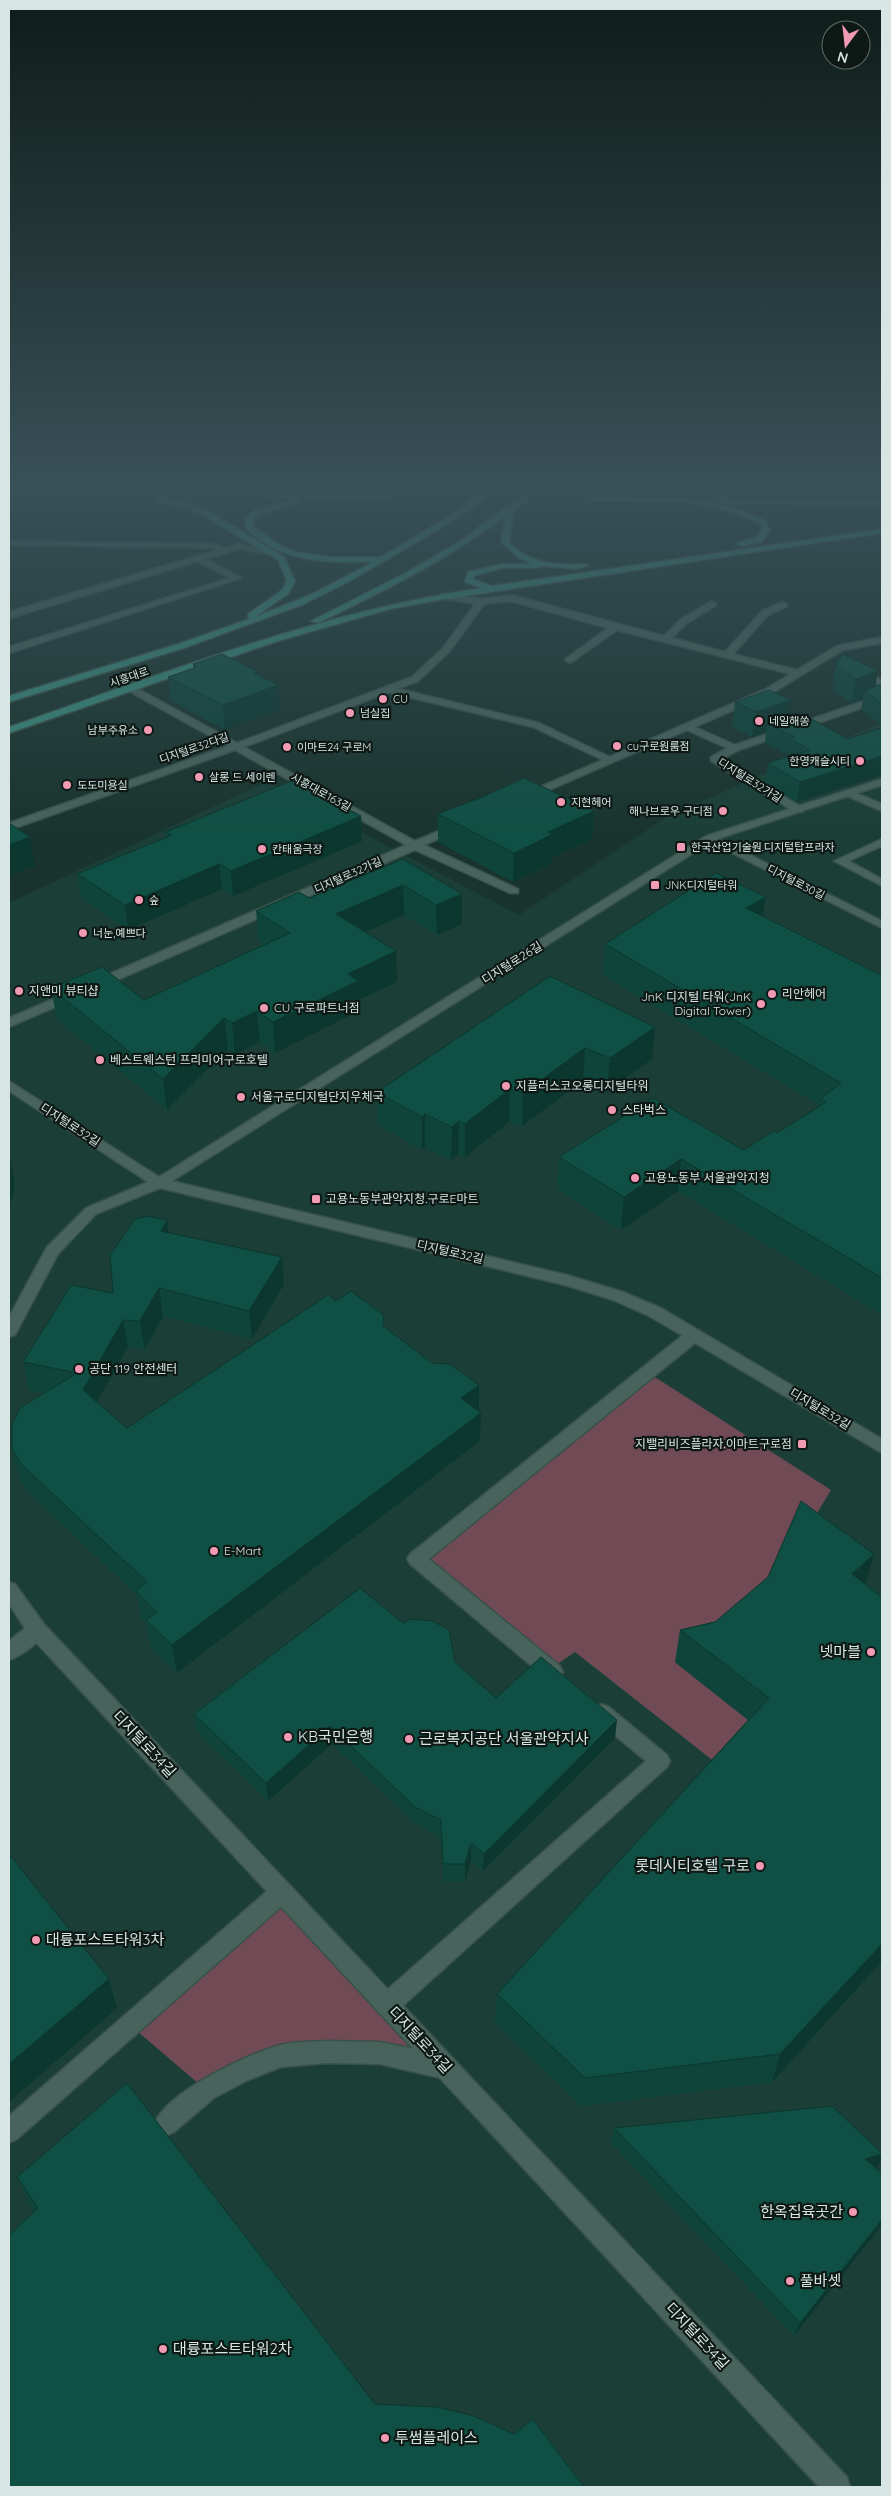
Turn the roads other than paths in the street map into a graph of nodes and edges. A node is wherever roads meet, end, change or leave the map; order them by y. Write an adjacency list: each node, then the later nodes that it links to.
1 (59, 600): 13 (street)
2 (166, 600): 19 (street)
3 (273, 600): 15 (main road)
4 (301, 600): 15 (main road, 시흥대로)
5 (354, 600): 16 (main road, 시흥대로)
6 (422, 600): 16 (main road)
7 (472, 600): 10 (street)
8 (492, 600): 10 (street)
9 (520, 600): 14 (street)
10 (481, 602): 26 (street, 디지털로32다길)
11 (712, 604): 17 (street)
12 (783, 605): 20 (street)
13 (9, 615)
14 (614, 627): 17 (street); 22 (street)
15 (234, 628): 28 (main road, 시흥대로)
16 (277, 638): 25 (main road, 시흥대로)
17 (667, 638): 20 (street)
18 (882, 640): 21 (street)
19 (9, 650)
20 (728, 654): 23 (street)
21 (822, 659): 23 (street); 24 (street)
22 (570, 660)
23 (799, 673): 29 (street)
24 (882, 685)
25 (130, 688): 30 (main road, 시흥대로); 31 (street, 시흥대로163길)
26 (387, 690): 31 (street, 디지털로32다길); 33 (street)
27 (882, 698): 32 (street)
28 (9, 699)
29 (687, 727): 32 (street, 디지털로32가길); 33 (street)
30 (9, 730)
31 (238, 746): 40 (street, 디지털로32다길); 43 (street, 시흥대로163길)
32 (735, 748): 38 (street, 디지털로32가길)
33 (611, 760): 36 (street)
34 (882, 782): 35 (street, 디지털로26길)
35 (849, 793): 37 (street); 38 (street, 디지털로26길)
36 (513, 803)
37 (882, 808)
38 (799, 810): 41 (street, 디지털로26길)
39 (469, 822): 43 (street, 디지털로32가길)
40 (9, 827)
41 (710, 838): 46 (street, 디지털로30길); 49 (street, 디지털로26길)
42 (880, 844): 44 (street)
43 (416, 846): 45 (street, 시흥대로163길); 47 (street, 디지털로32가길)
44 (882, 883)
45 (514, 891)
46 (882, 925)
47 (9, 1022)
48 (9, 1085): 49 (street, 디지털로32길)
49 (159, 1183): 50 (street); 51 (street, 디지털로32길)
50 (9, 1331)
51 (694, 1334): 52 (street, 디지털로32길); 56 (street)
52 (882, 1447)
53 (9, 1589): 54 (street, 디지털로34길)
54 (37, 1630): 55 (street); 58 (street, 디지털로34길)
55 (9, 1652)
56 (564, 1682)
57 (586, 1700): 59 (street)
58 (282, 1892): 59 (street, 디지털로34길); 62 (street)
59 (387, 2004): 60 (street, 디지털로34길)
60 (445, 2067): 61 (street); 63 (street, 디지털로34길)
61 (166, 2124)
62 (9, 2131)
63 (838, 2487)

